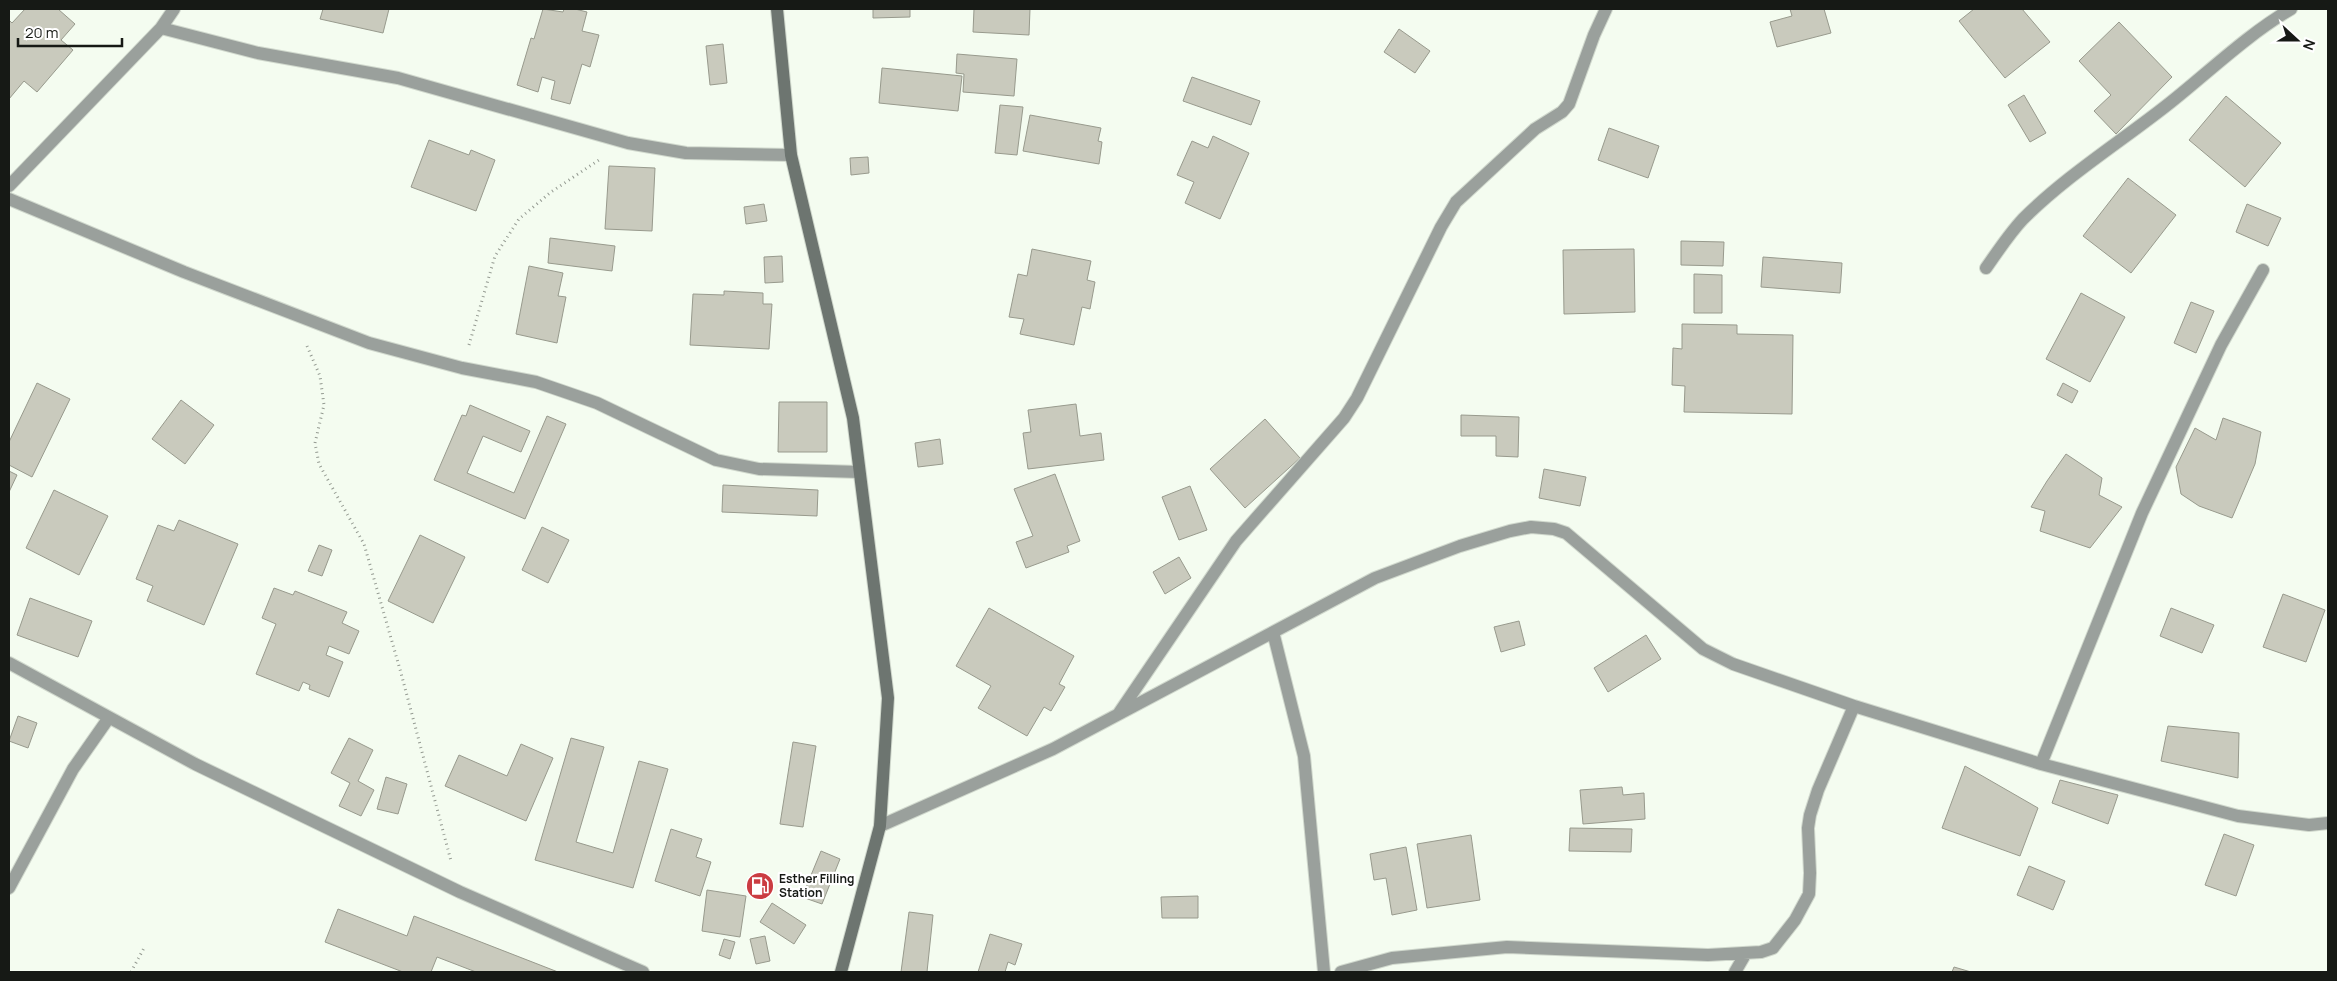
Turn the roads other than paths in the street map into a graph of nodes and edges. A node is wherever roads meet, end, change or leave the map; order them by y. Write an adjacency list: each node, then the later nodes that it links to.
1 (174, 9): 5 (street)
2 (778, 9): 6 (street)
3 (1606, 9): 15 (street)
4 (2291, 9): 9 (street)
5 (161, 28): 6 (street); 7 (street)
6 (791, 155): 11 (street)
7 (9, 186)
8 (9, 199): 11 (street)
9 (1986, 268)
10 (2263, 270): 17 (street)
11 (859, 472): 19 (street)
12 (1273, 632): 14 (street); 15 (street); 24 (street)
13 (9, 663): 16 (street)
14 (1854, 706): 17 (street); 21 (street)
15 (1118, 715): 19 (street)
16 (108, 718): 20 (street); 22 (street)
17 (2041, 764): 18 (street)
18 (2328, 823)
19 (880, 826): 23 (street)
20 (9, 888)
21 (1746, 953): 25 (street); 26 (street)
22 (643, 972)
23 (842, 972)
24 (1324, 972)
25 (1341, 972)
26 (1735, 972)

